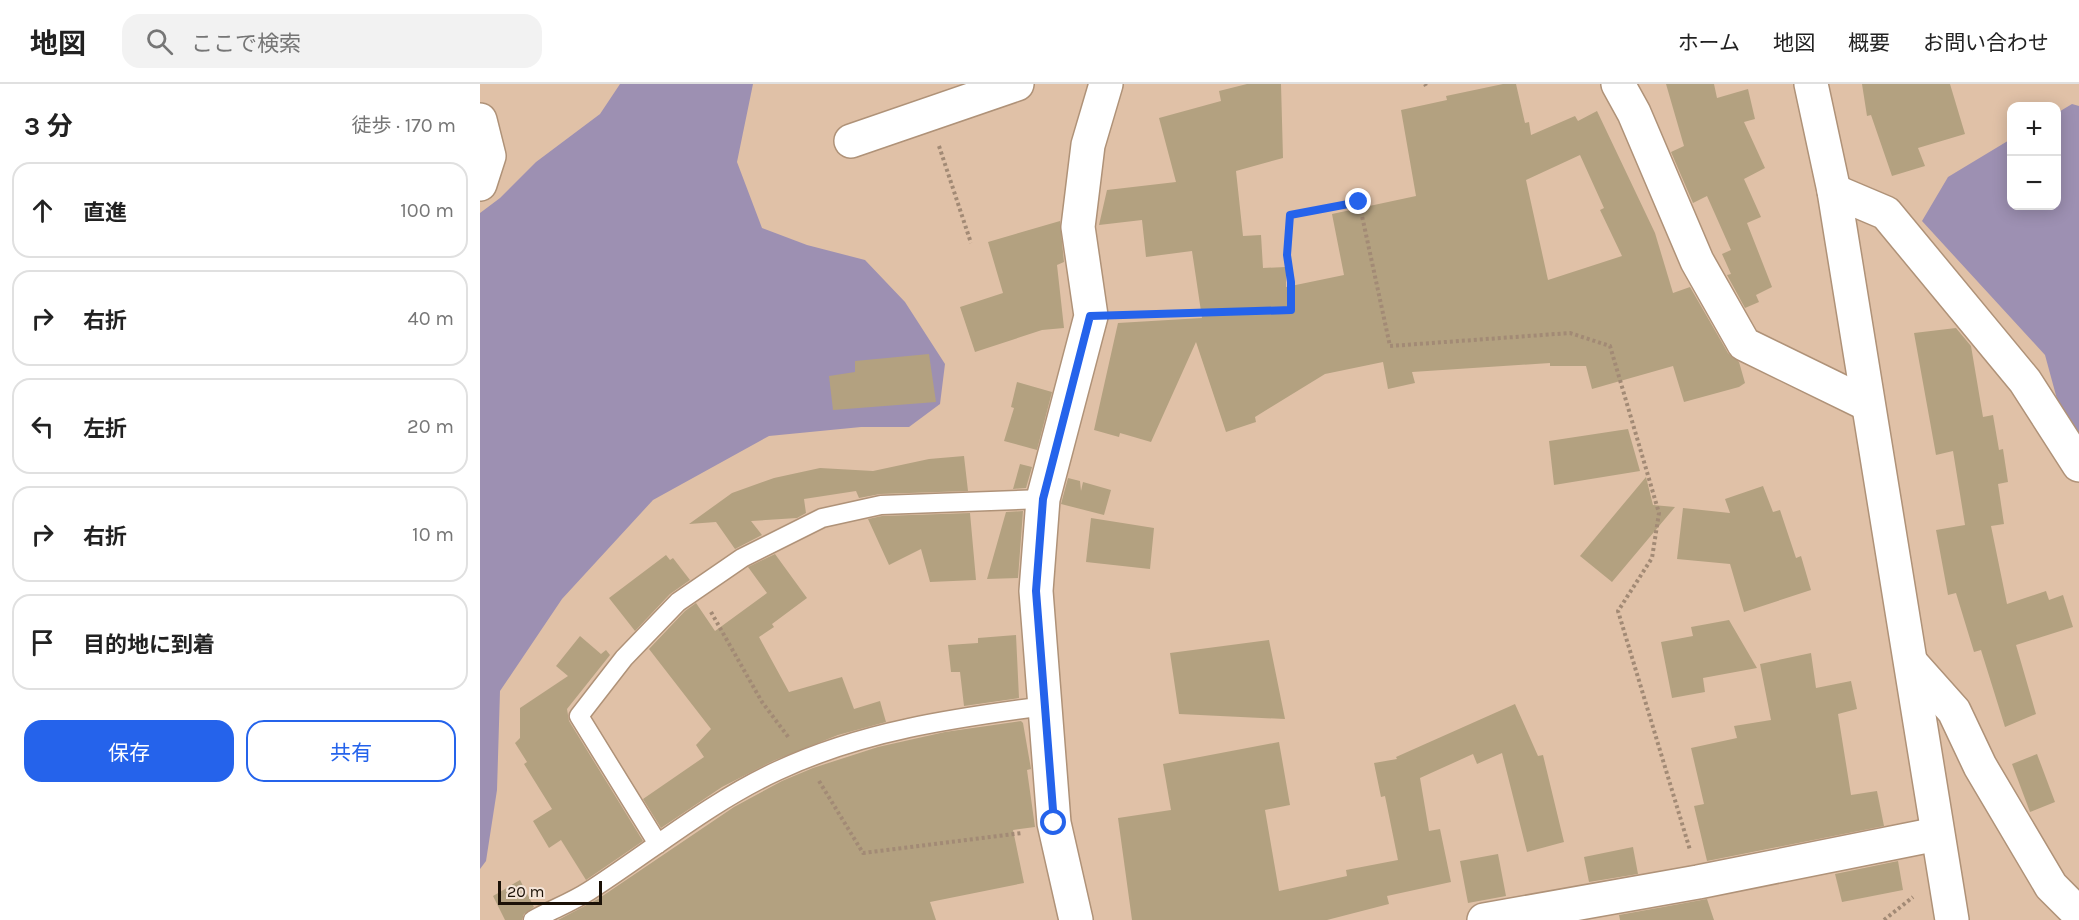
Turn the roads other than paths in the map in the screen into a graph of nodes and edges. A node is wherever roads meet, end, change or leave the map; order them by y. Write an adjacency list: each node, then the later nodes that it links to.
1 (1106, 84): 11 (street)
2 (1618, 84): 9 (street)
3 (1810, 84): 8 (street)
4 (999, 87): 6 (street)
5 (480, 120): 7 (street)
6 (850, 141)
7 (480, 184)
8 (1834, 191): 9 (street); 10 (street)
9 (1867, 404): 12 (street)
10 (2079, 465)
11 (1043, 499): 13 (street); 15 (lane)
12 (1912, 665): 14 (street); 16 (street)
13 (1045, 706): 15 (lane); 18 (street)
14 (1937, 834): 19 (street); 20 (street)
15 (658, 844): 17 (lane)
16 (2079, 914)
17 (533, 920)
18 (1076, 920)
19 (1484, 920)
20 (1952, 920)

